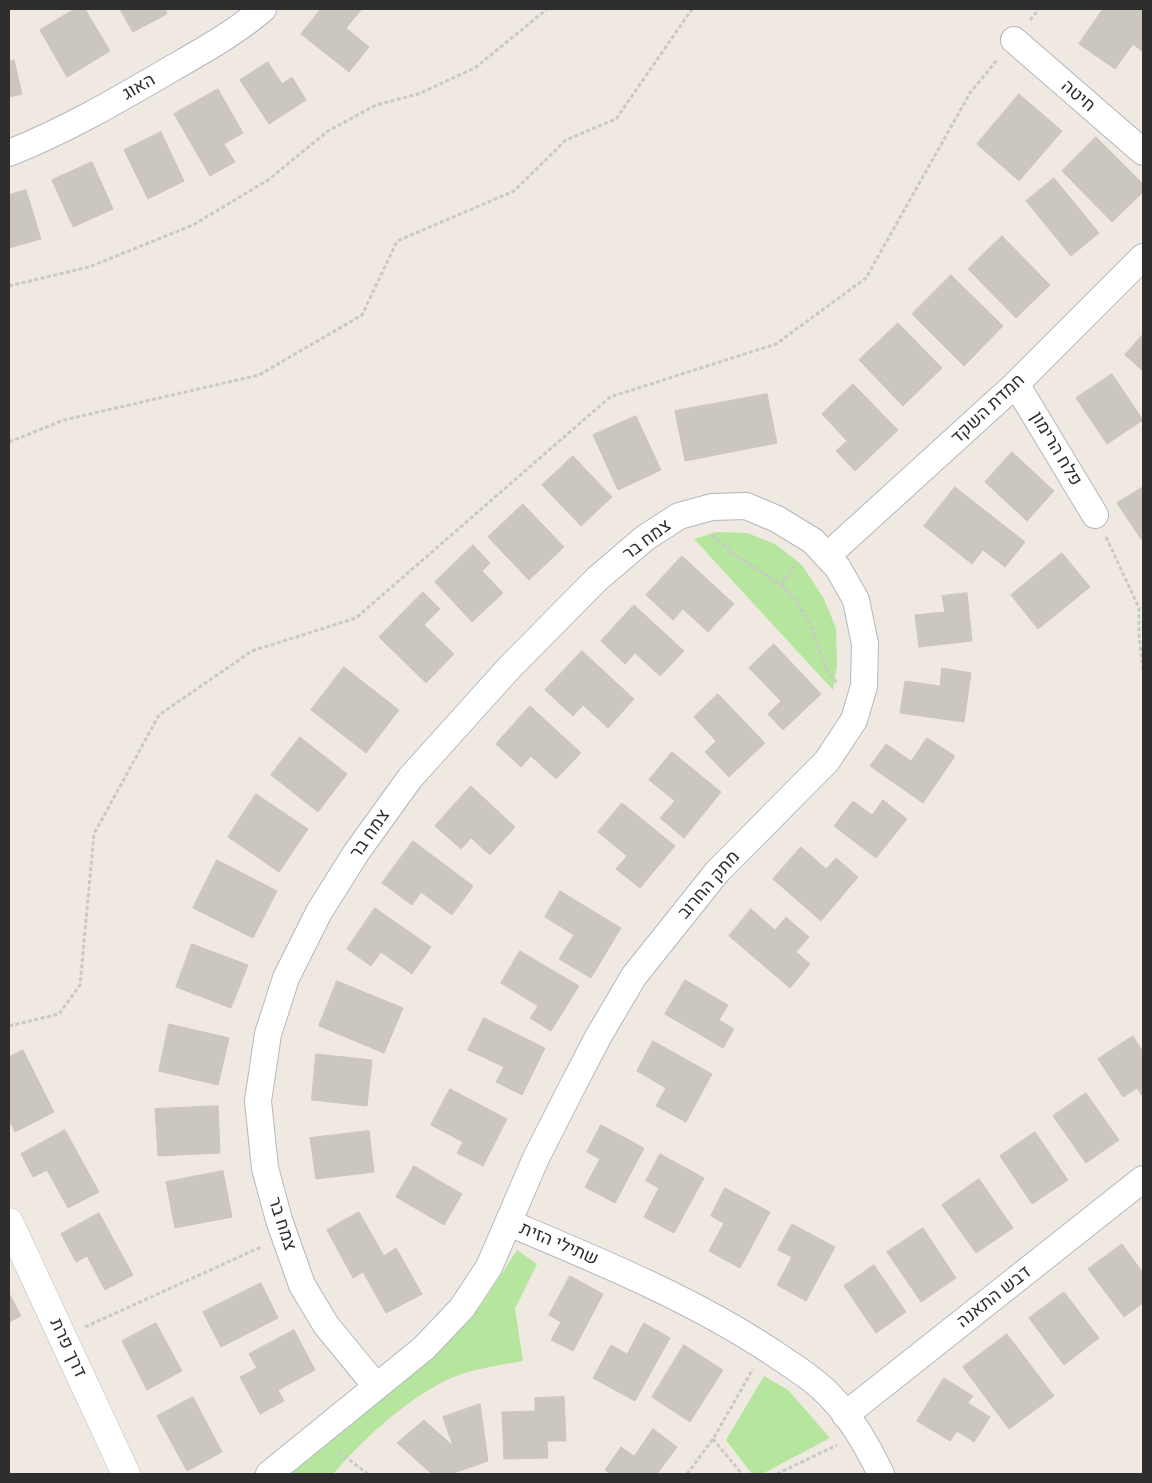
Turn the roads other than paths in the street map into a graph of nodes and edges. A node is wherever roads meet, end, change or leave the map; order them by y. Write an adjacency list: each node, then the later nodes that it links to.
1 (263, 9): 4 (street, האוג)
2 (1014, 40): 3 (street, חיטה)
3 (1143, 152)
4 (9, 153)
5 (1143, 257): 6 (street, חמדת השקד)
6 (1016, 384): 7 (street, פלח הרימון); 8 (street, חמדת השקד)
7 (1095, 515)
8 (827, 556): 11 (street, מתק החרוב); 12 (street, צמח בר)
9 (1143, 1179): 13 (street, דבש התאנה)
10 (9, 1222): 14 (street, דרך פרת)
11 (509, 1223): 12 (street, שתילי הזית); 13 (street, שתילי הזית)
12 (376, 1386): 15 (street, שתילי הזית)
13 (853, 1424): 16 (street, שתילי הזית)
14 (126, 1474)
15 (268, 1474)
16 (881, 1474)

